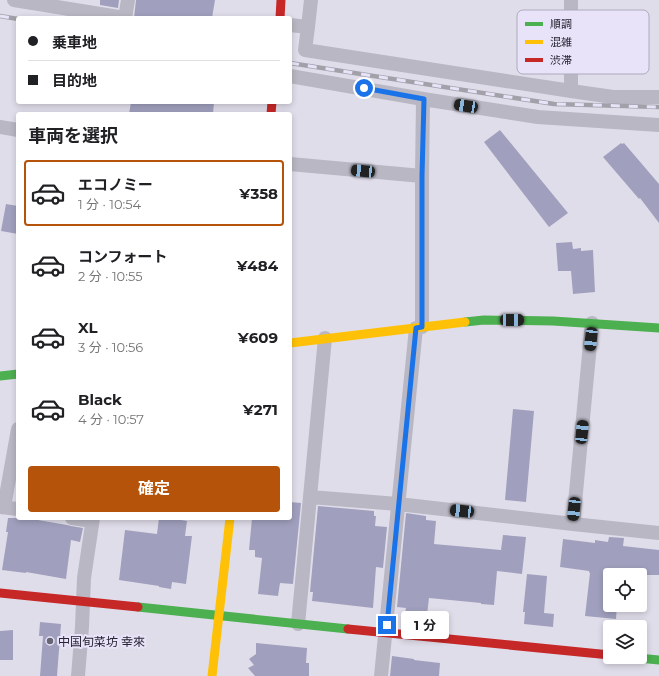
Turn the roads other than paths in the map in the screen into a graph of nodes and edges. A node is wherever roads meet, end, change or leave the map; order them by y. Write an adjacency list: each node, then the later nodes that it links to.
1 (14, 0): 5 (street)
2 (128, 0): 6 (street)
3 (281, 0): 7 (street)
4 (311, 0): 9 (street)
5 (113, 16)
6 (125, 16)
7 (280, 16)
8 (292, 25): 9 (street)
9 (308, 27): 12 (street)
10 (571, 74): 12 (street)
11 (292, 76): 14 (street)
12 (571, 91): 13 (street)
13 (659, 97)
14 (424, 99): 15 (street); 19 (street)
15 (659, 125)
16 (0, 127): 17 (street)
17 (16, 130)
18 (292, 164): 19 (street)
19 (422, 176): 21 (street)
20 (592, 323): 21 (street); 22 (street); 34 (street)
21 (419, 328): 23 (street); 29 (street)
22 (659, 328)
23 (325, 338): 24 (street); 28 (street)
24 (292, 343)
25 (16, 374): 26 (street)
26 (0, 376)
27 (16, 439): 30 (street)
28 (310, 497): 29 (street); 39 (street)
29 (398, 504): 34 (street); 40 (street)
30 (2, 507): 31 (street)
31 (16, 509)
32 (93, 520): 37 (street)
33 (230, 520): 38 (street)
34 (573, 524): 35 (street)
35 (659, 532)
36 (0, 593): 37 (street)
37 (83, 602): 38 (street); 44 (street)
38 (219, 616): 39 (street); 45 (street)
39 (298, 624): 40 (street)
40 (386, 633): 41 (street); 46 (street)
41 (603, 654)
42 (647, 659): 43 (street)
43 (659, 660)
44 (78, 676)
45 (212, 676)
46 (381, 676)

